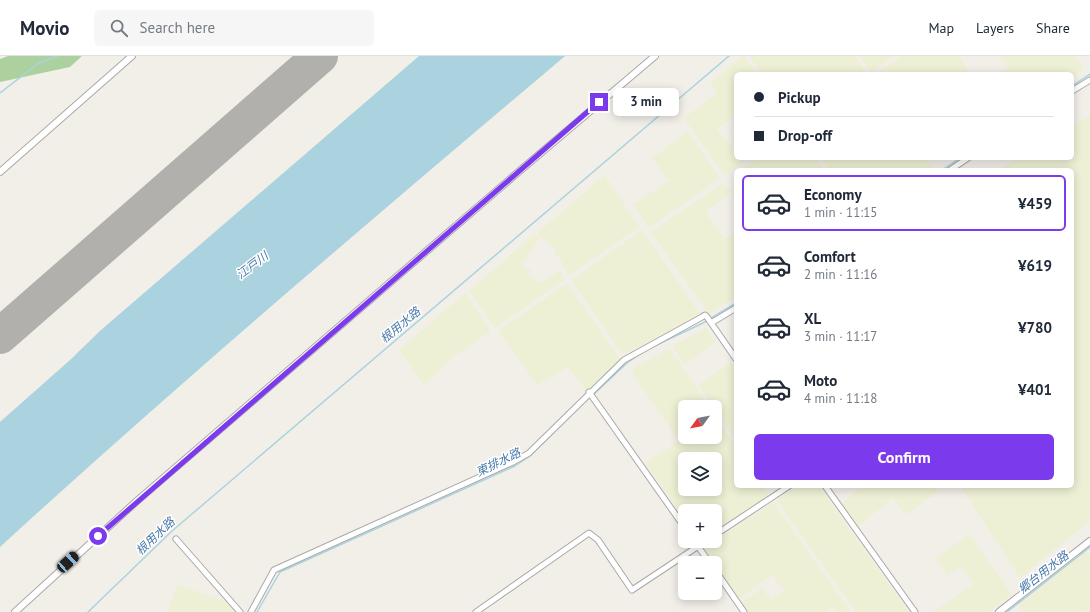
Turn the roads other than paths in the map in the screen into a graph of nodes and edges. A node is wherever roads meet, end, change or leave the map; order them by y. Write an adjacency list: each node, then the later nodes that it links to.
1 (132, 56): 7 (street)
2 (655, 56): 20 (street)
3 (1090, 80): 4 (street)
4 (1074, 90)
5 (965, 160): 6 (street)
6 (953, 168)
7 (0, 172)
8 (734, 309): 9 (street)
9 (709, 320): 10 (street); 11 (street)
10 (734, 356)
11 (590, 392): 14 (street); 22 (street)
12 (786, 488): 15 (street)
13 (826, 488): 25 (street)
14 (678, 518)
15 (722, 530)
16 (176, 539): 21 (street)
17 (1090, 541): 26 (street)
18 (695, 548): 23 (street)
19 (722, 580): 24 (street)
20 (15, 612)
21 (240, 612)
22 (251, 612)
23 (476, 612)
24 (744, 612)
25 (915, 612)
26 (999, 612)

